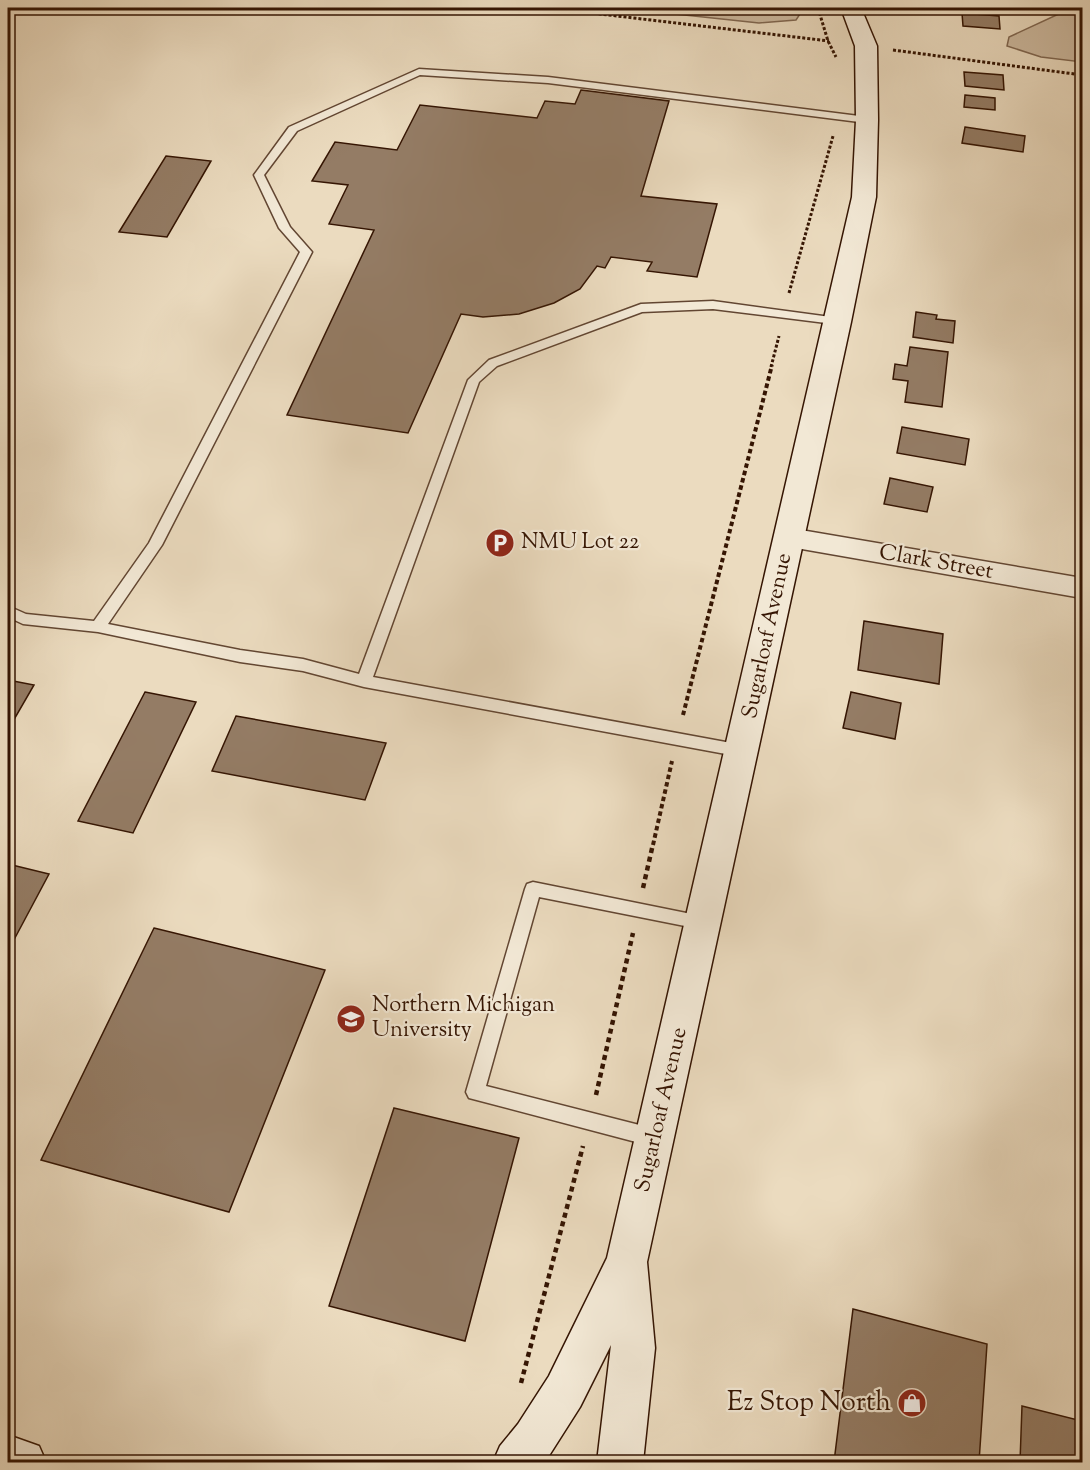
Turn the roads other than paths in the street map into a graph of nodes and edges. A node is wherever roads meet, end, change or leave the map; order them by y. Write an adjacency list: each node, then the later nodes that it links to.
1 (851, 8): 2 (main road, Sugarloaf Avenue)
2 (867, 120): 3 (main road, Sugarloaf Avenue); 7 (lane)
3 (838, 322): 4 (main road, Sugarloaf Avenue); 8 (lane)
4 (789, 538): 5 (street, Clark Street); 9 (main road, Sugarloaf Avenue)
5 (1083, 588)
6 (8, 611): 7 (lane)
7 (98, 627): 8 (lane)
8 (364, 681): 9 (lane)
9 (742, 751): 10 (main road, Sugarloaf Avenue)
10 (705, 923): 11 (main road, Sugarloaf Avenue); 11 (lane)
11 (655, 1138): 12 (main road, Sugarloaf Avenue)
12 (627, 1261): 15 (main road, Sugarloaf Avenue); 16 (main road, Sugarloaf Avenue)
13 (8, 1458): 14 (main road)
14 (22, 1462)
15 (516, 1462)
16 (620, 1462)

